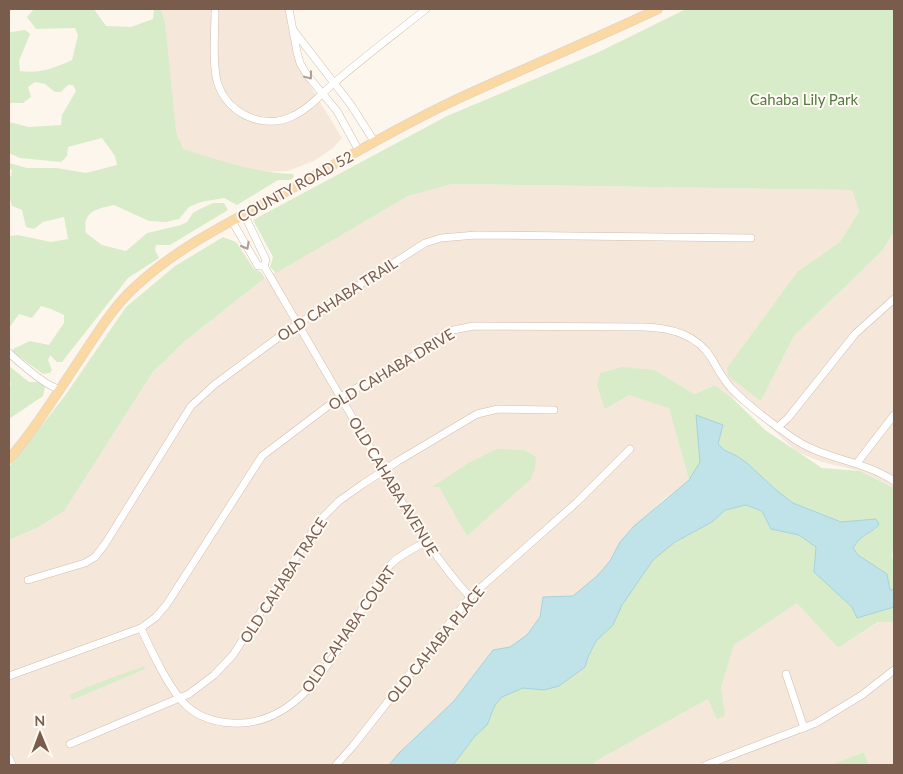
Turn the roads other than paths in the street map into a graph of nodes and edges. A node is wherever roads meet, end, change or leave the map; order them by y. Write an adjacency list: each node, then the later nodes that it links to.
1 (289, 9): 5 (street)
2 (426, 9): 6 (street)
3 (658, 9): 8 (main road, COUNTY ROAD 52)
4 (215, 12): 7 (street)
5 (294, 30): 6 (street); 7 (street, one-way to 7)
6 (334, 83): 7 (street); 8 (street)
7 (323, 93): 9 (street)
8 (374, 141): 9 (main road, COUNTY ROAD 52)
9 (359, 151): 10 (main road, COUNTY ROAD 52)
10 (244, 214): 11 (main road, COUNTY ROAD 52); 13 (street, OLD CAHABA AVENUE)
11 (232, 221): 13 (street, OLD CAHABA AVENUE, one-way to 13); 17 (main road, COUNTY ROAD 52)
12 (752, 238): 15 (street, OLD CAHABA TRAIL)
13 (264, 266): 15 (street, OLD CAHABA AVENUE)
14 (894, 299): 21 (street)
15 (298, 324): 18 (street, OLD CAHABA AVENUE); 28 (street, OLD CAHABA TRAIL)
16 (9, 353): 17 (street)
17 (60, 389): 23 (main road, COUNTY ROAD 52)
18 (340, 397): 21 (street, OLD CAHABA DRIVE); 25 (street, OLD CAHABA AVENUE); 30 (street, OLD CAHABA DRIVE)
19 (554, 410): 25 (street, OLD CAHABA TRACE)
20 (894, 415): 24 (street)
21 (778, 427): 24 (street, OLD CAHABA DRIVE)
22 (630, 449): 29 (street, OLD CAHABA PLACE)
23 (9, 459)
24 (857, 463): 26 (street, OLD CAHABA DRIVE)
25 (383, 470): 27 (street, OLD CAHABA AVENUE); 34 (street, OLD CAHABA TRACE)
26 (894, 481)
27 (426, 542): 29 (street, OLD CAHABA AVENUE); 34 (street, OLD CAHABA COURT)
28 (28, 580)
29 (470, 596): 39 (street, OLD CAHABA PLACE)
30 (141, 628): 33 (street, OLD CAHABA DRIVE); 34 (street, OLD CAHABA COURT)
31 (786, 674): 35 (street)
32 (893, 674): 35 (street)
33 (9, 676)
34 (179, 698): 36 (street, OLD CAHABA TRACE)
35 (804, 728): 40 (street)
36 (70, 744)
37 (9, 758): 38 (street)
38 (12, 765)
39 (336, 765)
40 (706, 765)

